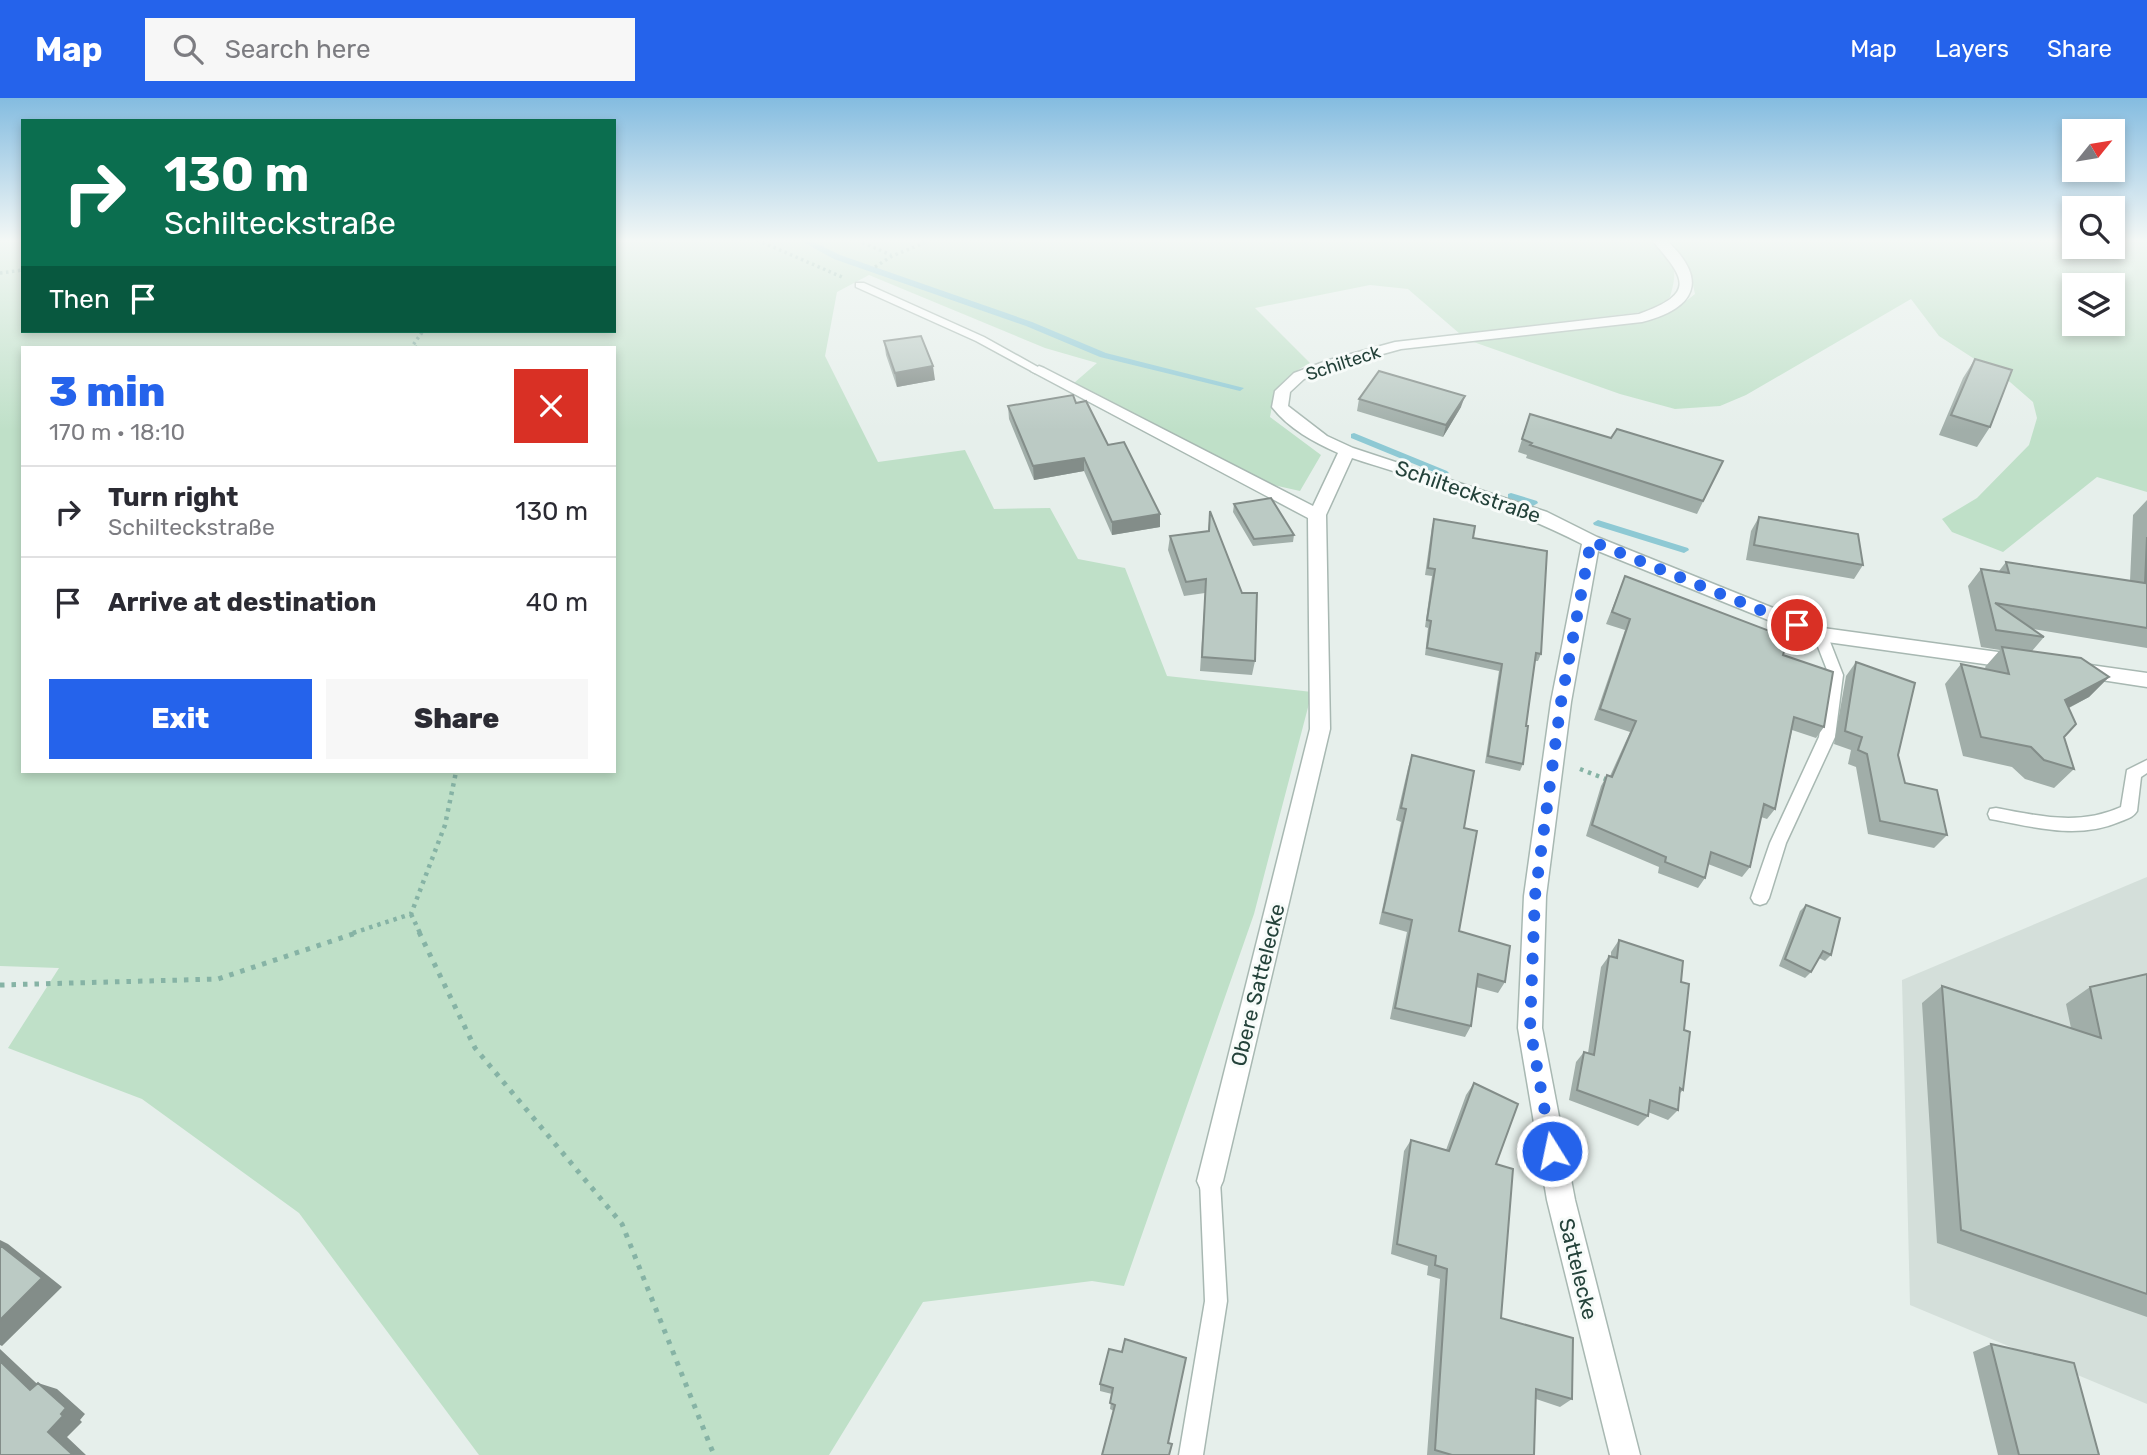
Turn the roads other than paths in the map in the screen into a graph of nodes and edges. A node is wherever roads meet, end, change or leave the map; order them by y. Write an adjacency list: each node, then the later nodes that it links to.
1 (901, 303): 3 (lane)
2 (1675, 303): 4 (street, Schilteck)
3 (1039, 371): 5 (street)
4 (1347, 451): 5 (street); 6 (street, Schilteckstraße)
5 (1317, 514): 14 (street, Obere Sattelecke)
6 (1591, 541): 7 (street, Schilteckstraße); 16 (street, Sattelecke)
7 (1820, 634): 8 (street, Schilteckstraße); 13 (lane)
8 (2034, 664)
9 (2060, 668): 10 (street)
10 (2147, 680)
11 (2147, 766): 12 (lane)
12 (1996, 814)
13 (1760, 898)
14 (1210, 1181): 15 (lane, Obere Sattelecke)
15 (1191, 1455)
16 (1625, 1455)

